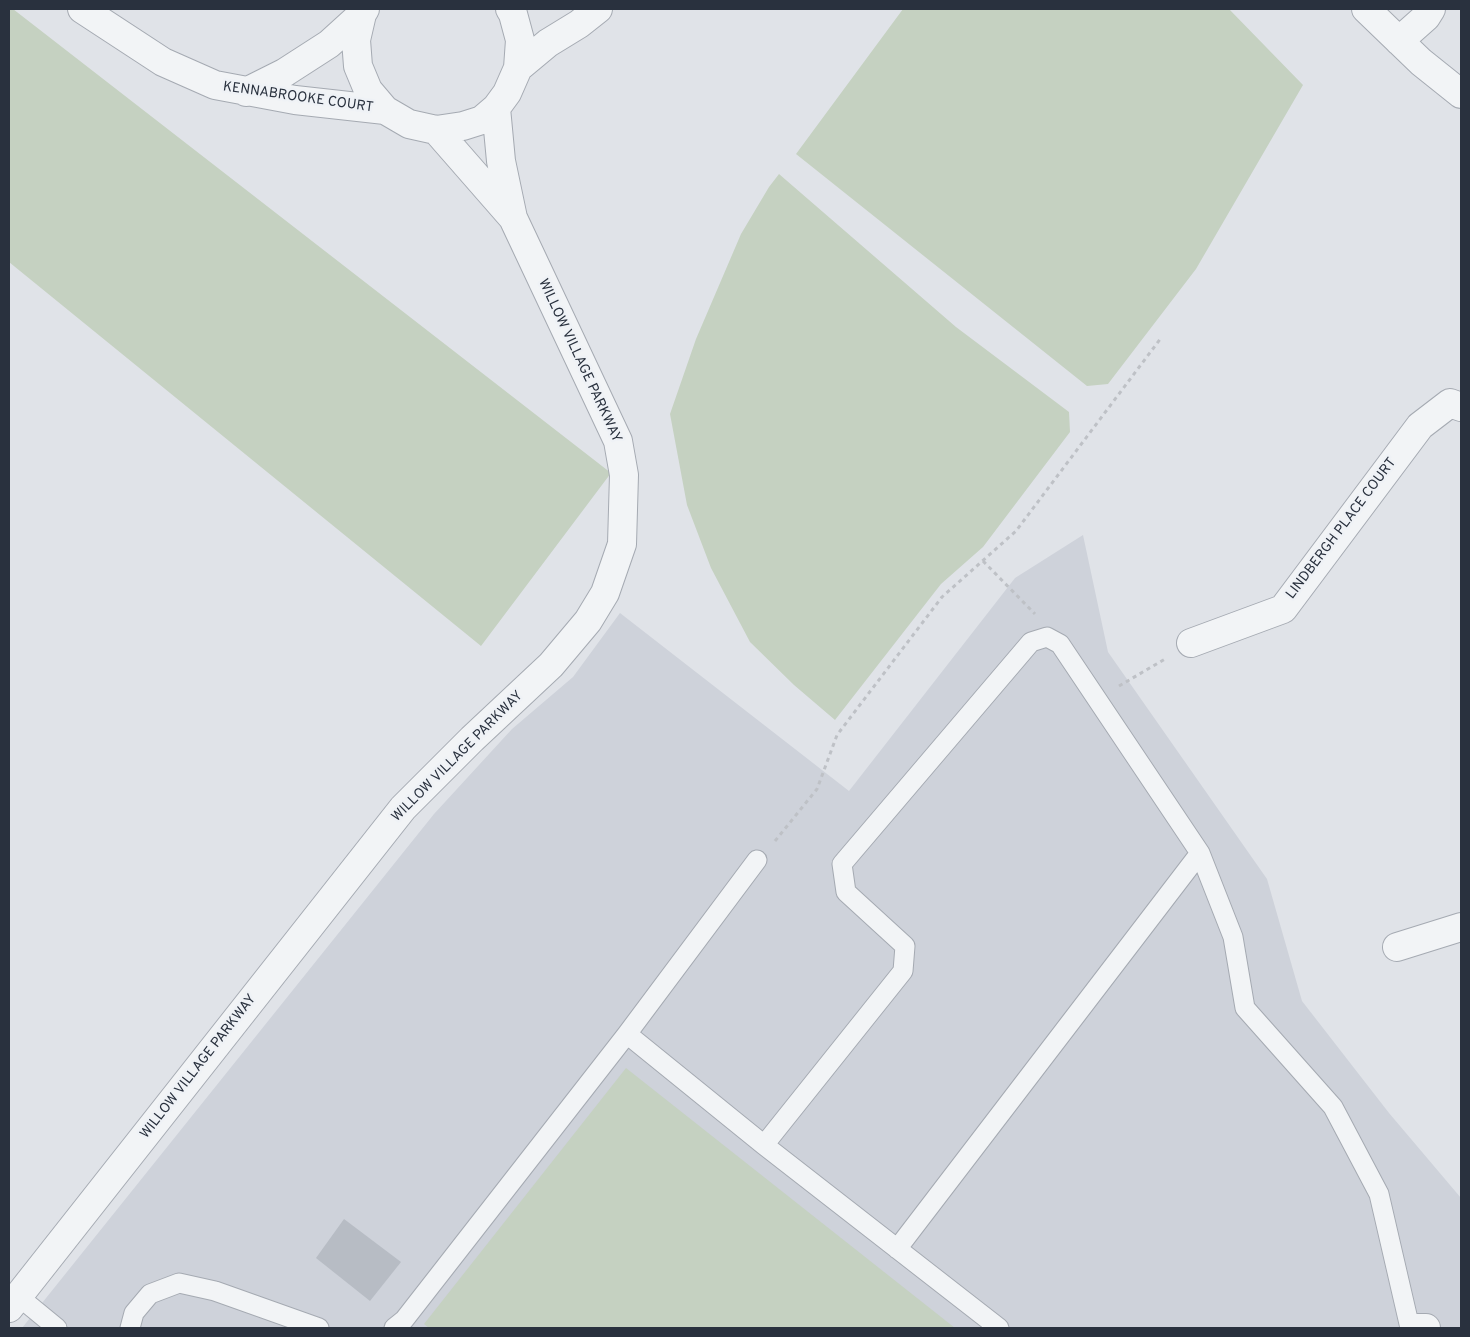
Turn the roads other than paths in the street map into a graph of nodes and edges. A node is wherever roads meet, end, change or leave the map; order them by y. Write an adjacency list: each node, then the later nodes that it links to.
1 (82, 9): 9 (street, KENNABROOKE COURT)
2 (510, 9): 8 (street)
3 (598, 9): 8 (street)
4 (1366, 9): 7 (street)
5 (1431, 9): 7 (street)
6 (364, 11): 9 (street); 12 (street)
7 (1399, 41): 10 (street)
8 (518, 68): 11 (street)
9 (246, 92): 12 (street, KENNABROOKE COURT)
10 (1461, 94)
11 (496, 108): 13 (street); 14 (street, WILLOW VILLAGE PARKWAY)
12 (385, 110): 13 (street)
13 (436, 130): 14 (street, WILLOW VILLAGE PARKWAY)
14 (514, 218): 24 (street, WILLOW VILLAGE PARKWAY)
15 (1455, 405): 16 (street, LINDBERGH PLACE COURT)
16 (1191, 643)
17 (1200, 853): 22 (lane); 23 (lane); 30 (lane)
18 (757, 860): 21 (lane)
19 (1461, 927): 20 (street)
20 (1397, 947)
21 (627, 1034): 22 (lane); 28 (lane)
22 (764, 1145): 23 (lane)
23 (897, 1248): 29 (lane)
24 (13, 1302): 25 (lane)
25 (57, 1328)
26 (130, 1328): 27 (lane)
27 (319, 1328)
28 (394, 1328)
29 (999, 1328)
30 (1410, 1328)
31 (1415, 1328): 32 (street)
32 (1426, 1328)

